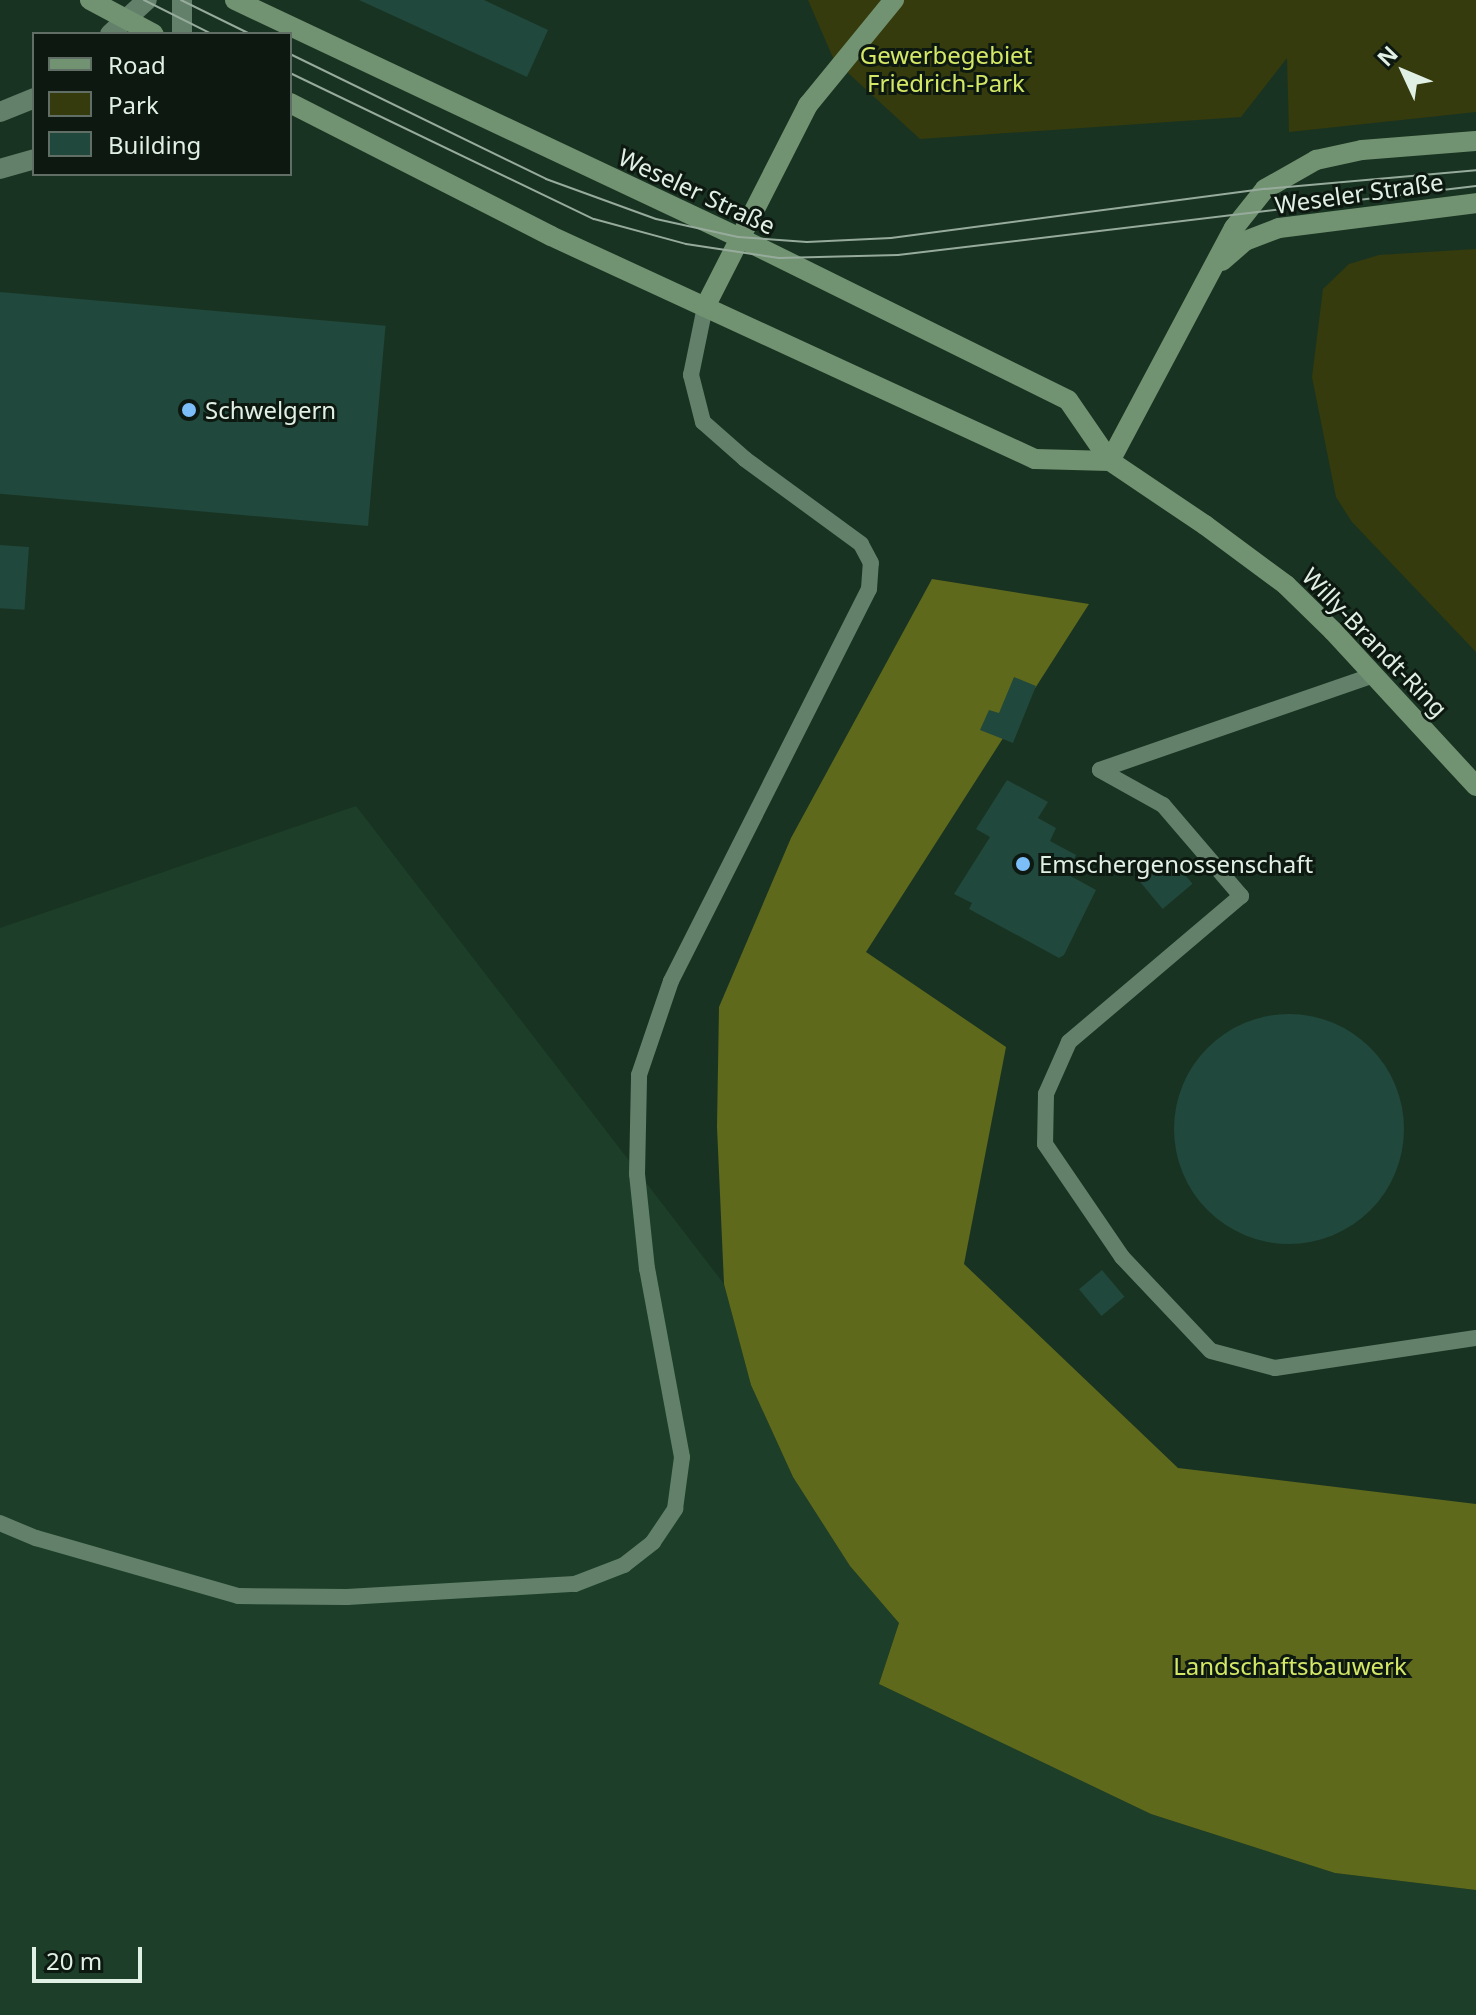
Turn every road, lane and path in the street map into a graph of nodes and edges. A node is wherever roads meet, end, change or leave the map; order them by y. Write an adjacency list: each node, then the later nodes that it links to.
1 (90, 0): 6 (main road)
2 (147, 0): 6 (street)
3 (182, 0): 9 (street)
4 (235, 0): 17 (main road, Weseler Straße)
5 (894, 0): 17 (main road)
6 (124, 18): 7 (street); 8 (main road)
7 (112, 32)
8 (150, 32)
9 (182, 32)
10 (32, 99): 12 (street)
11 (292, 104): 19 (main road)
12 (0, 112)
13 (1476, 141): 18 (main road, Weseler Straße)
14 (32, 160): 15 (street)
15 (0, 169)
16 (1476, 203): 18 (main road, Weseler Straße)
17 (738, 237): 19 (main road); 20 (main road, Weseler Straße)
18 (1213, 269): 20 (main road, Weseler Straße)
19 (705, 307): 20 (main road); 24 (lane)
20 (1110, 461): 21 (main road, Willy-Brandt-Ring)
21 (1374, 675): 22 (main road, Willy-Brandt-Ring); 23 (lane)
22 (1476, 786)
23 (1476, 1338)
24 (0, 1523)

